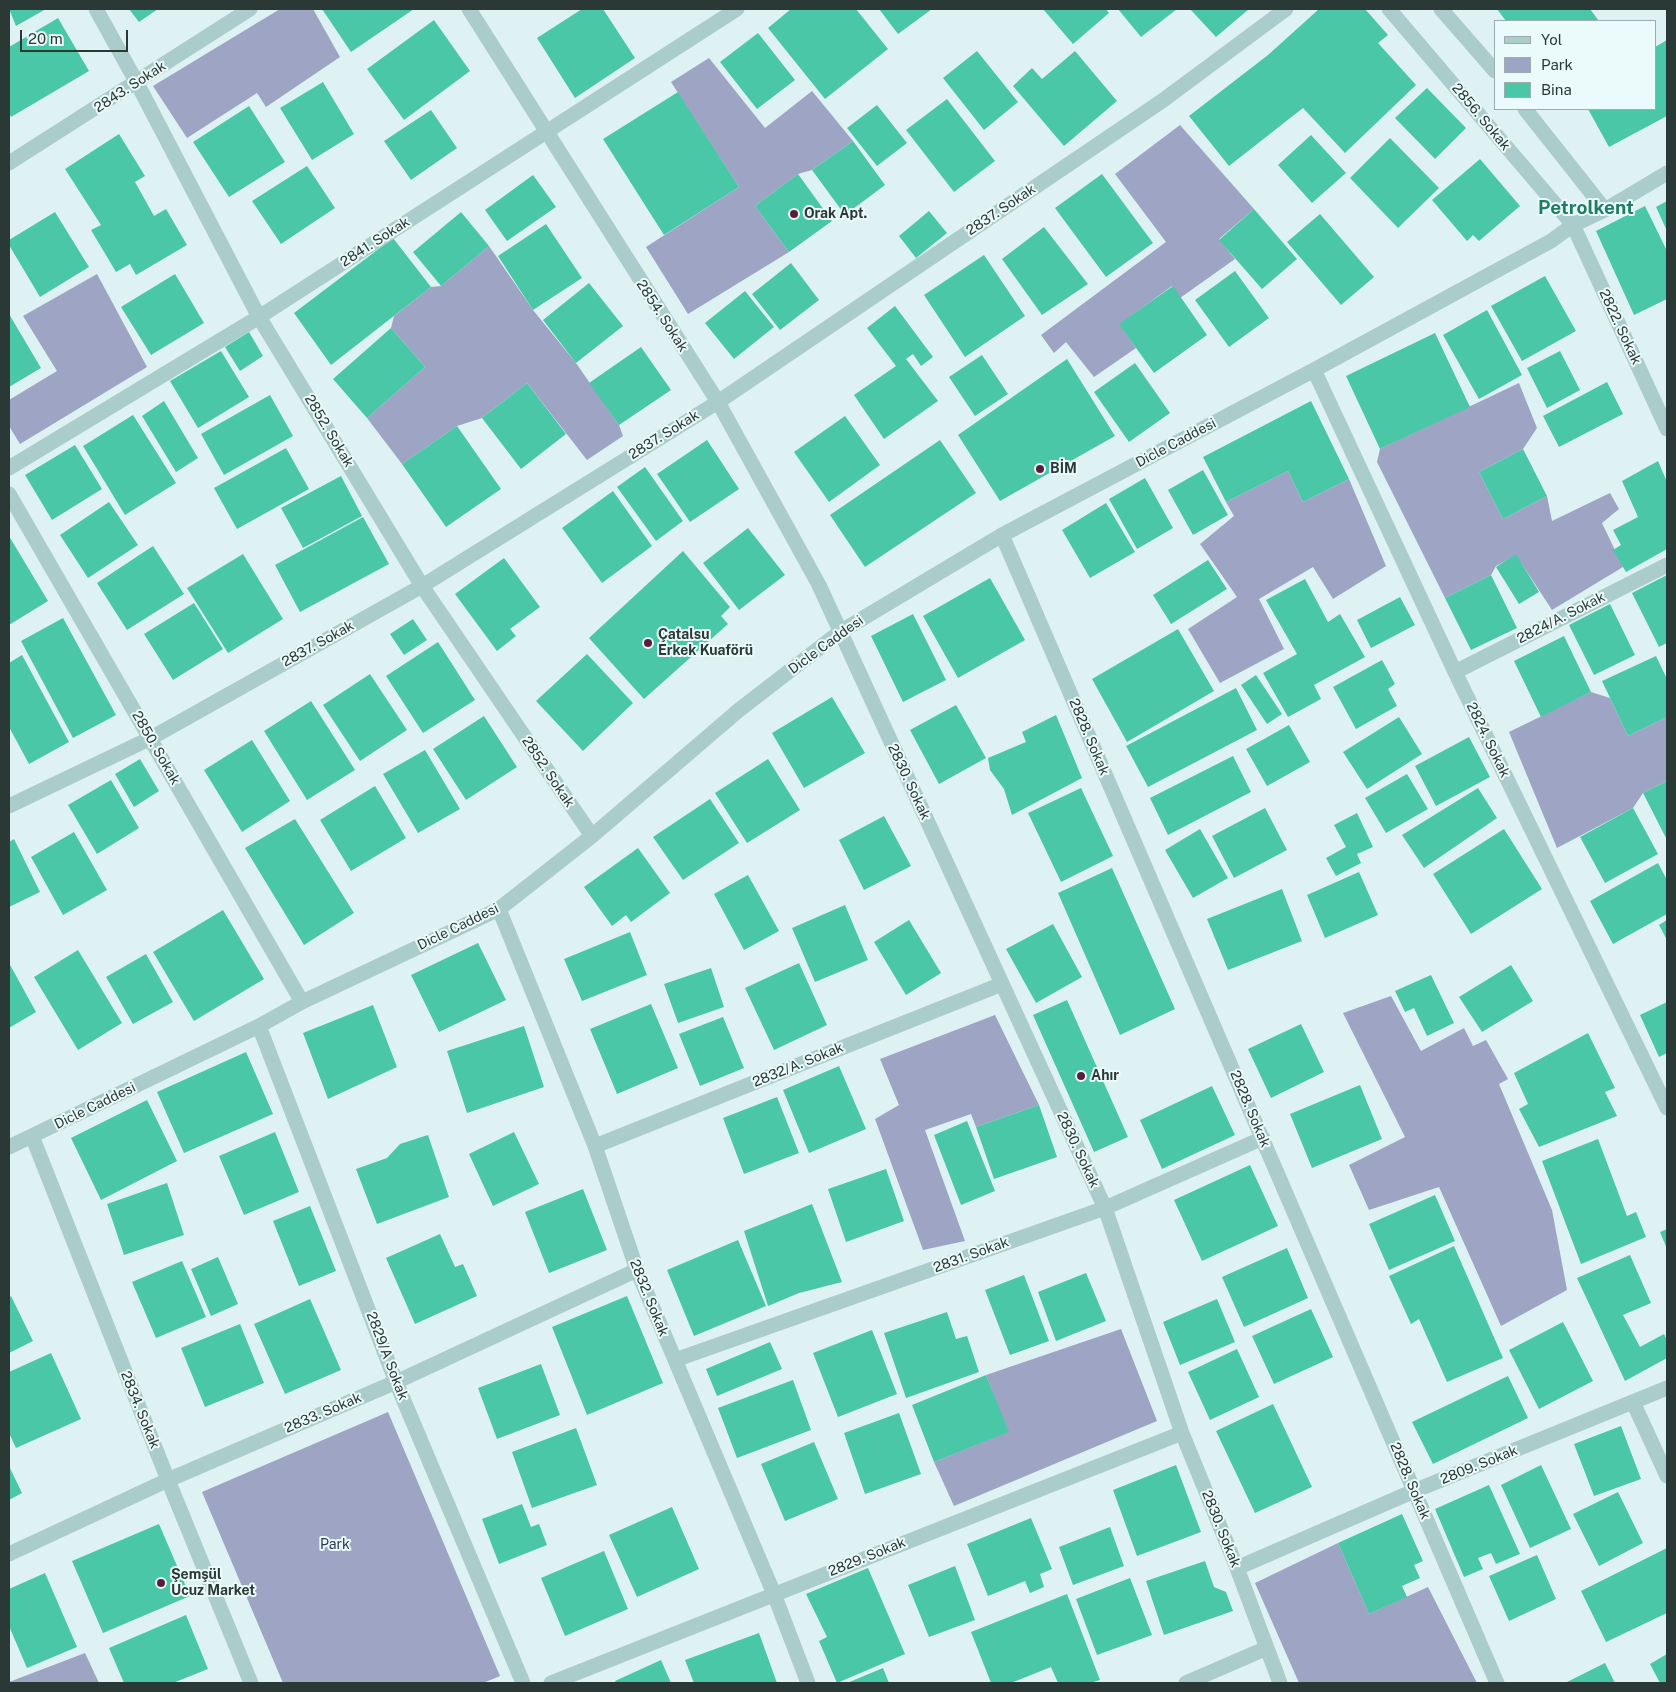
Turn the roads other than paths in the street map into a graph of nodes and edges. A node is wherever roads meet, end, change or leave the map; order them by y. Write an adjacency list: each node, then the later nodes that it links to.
1 (96, 9): 9 (street, 2852. Sokak)
2 (250, 9): 9 (street, 2843. Sokak)
3 (469, 9): 11 (street, 2854. Sokak)
4 (737, 9): 11 (street, 2841. Sokak)
5 (1286, 9): 18 (street, 2837. Sokak)
6 (1388, 9): 15 (street, 2856. Sokak)
7 (1442, 9): 8 (street)
8 (1494, 70)
9 (137, 83): 12 (street, 2843. Sokak); 16 (street, 2852. Sokak)
10 (1526, 110): 14 (street)
11 (546, 133): 16 (street, 2841. Sokak); 18 (street, 2854. Sokak)
12 (9, 163)
13 (1667, 173): 14 (street, Dicle Caddesi)
14 (1605, 210): 15 (street, Dicle Caddesi)
15 (1573, 225): 17 (street, Dicle Caddesi); 19 (street, 2822. Sokak)
16 (259, 317): 20 (street, 2841. Sokak); 24 (street, 2852. Sokak)
17 (1314, 370): 22 (street, Dicle Caddesi); 26 (street, 2824. Sokak)
18 (718, 402): 24 (street, 2837. Sokak); 25 (street, 2854. Sokak)
19 (1667, 429)
20 (9, 468)
21 (9, 494): 27 (street, 2850. Sokak)
22 (1002, 535): 25 (street, Dicle Caddesi); 36 (street, 2828. Sokak)
23 (1667, 565): 26 (street, 2824/A. Sokak)
24 (422, 586): 27 (street, 2837. Sokak); 29 (street, 2852. Sokak)
25 (840, 632): 29 (street, Dicle Caddesi); 31 (street, 2830. Sokak)
26 (1454, 672): 34 (street, 2824. Sokak)
27 (151, 738): 28 (street, 2837. Sokak); 32 (street, 2850. Sokak)
28 (9, 806)
29 (592, 836): 30 (street, Dicle Caddesi)
30 (499, 909): 32 (street, Dicle Caddesi); 37 (street, 2832. Sokak)
31 (1002, 984): 37 (street, 2832/A. Sokak); 39 (street, 2830. Sokak)
32 (302, 1002): 33 (street, Dicle Caddesi)
33 (259, 1026): 35 (street, Dicle Caddesi); 42 (street, 2829/A Sokak)
34 (1667, 1108)
35 (32, 1136): 38 (street, Dicle Caddesi); 47 (street, 2834. Sokak)
36 (1263, 1138): 39 (street, 2831. Sokak); 48 (street, 2828. Sokak)
37 (594, 1146): 40 (street, 2832. Sokak)
38 (9, 1147)
39 (1105, 1208): 41 (street, 2831. Sokak); 45 (street, 2830. Sokak)
40 (637, 1270): 41 (street, 2832. Sokak); 42 (street, 2833. Sokak)
41 (675, 1360): 51 (street, 2832. Sokak)
42 (396, 1382): 47 (street, 2833. Sokak); 54 (street, 2829/A Sokak)
43 (1667, 1388): 44 (street, 2809. Sokak)
44 (1633, 1402): 46 (street); 48 (street, 2809. Sokak)
45 (1182, 1432): 50 (street, 2830. Sokak); 51 (street, 2829. Sokak)
46 (1667, 1476)
47 (168, 1480): 49 (street, 2833. Sokak); 53 (street, 2834. Sokak)
48 (1414, 1491): 50 (street, 2809. Sokak); 59 (street, 2828. Sokak)
49 (9, 1554)
50 (1237, 1568): 52 (street, 2830. Sokak)
51 (774, 1594): 55 (street, 2829. Sokak); 56 (street, 2832. Sokak)
52 (1267, 1648): 57 (street); 58 (street, 2830. Sokak)
53 (251, 1683)
54 (523, 1683)
55 (551, 1683)
56 (808, 1683)
57 (1186, 1683)
58 (1280, 1683)
59 (1497, 1683)

